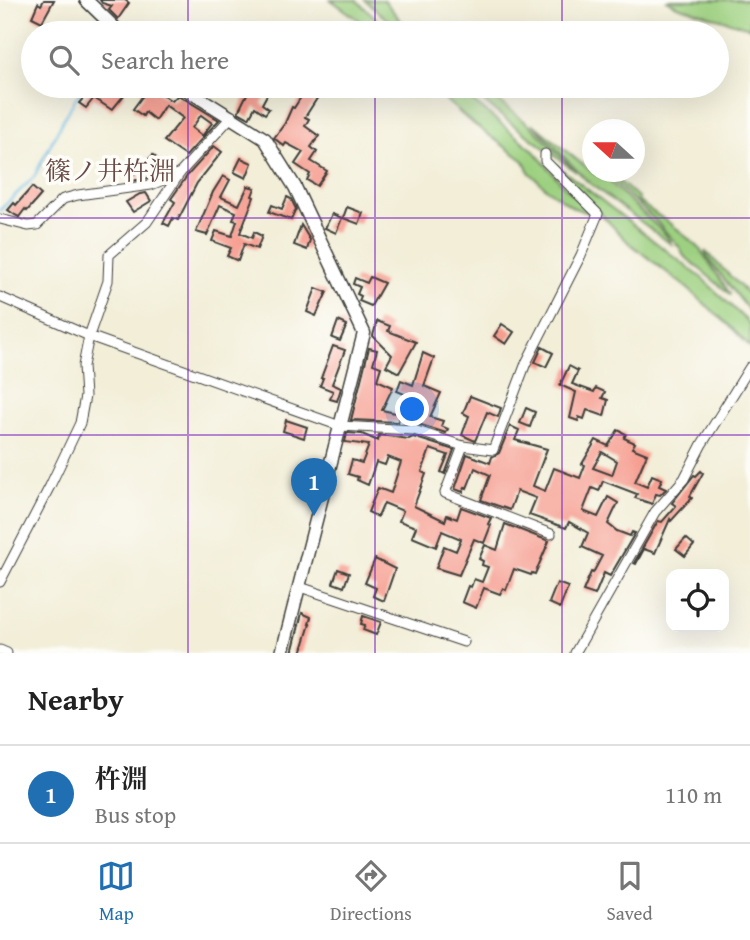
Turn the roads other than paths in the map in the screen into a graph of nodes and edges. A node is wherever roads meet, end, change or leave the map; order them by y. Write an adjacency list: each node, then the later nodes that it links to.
1 (86, 0): 2 (street)
2 (108, 21)
3 (201, 98): 4 (street)
4 (232, 116): 6 (street); 11 (street)
5 (545, 154): 12 (street)
6 (180, 173): 7 (street); 9 (street)
7 (0, 219)
8 (0, 297): 9 (street)
9 (89, 336): 11 (street); 14 (street)
10 (750, 367): 20 (street)
11 (340, 426): 12 (street); 15 (street)
12 (463, 446): 13 (street)
13 (551, 534)
14 (0, 582)
15 (300, 587): 16 (street); 19 (street)
16 (464, 642)
17 (0, 650): 18 (street)
18 (7, 653)
19 (282, 653)
20 (575, 653)

